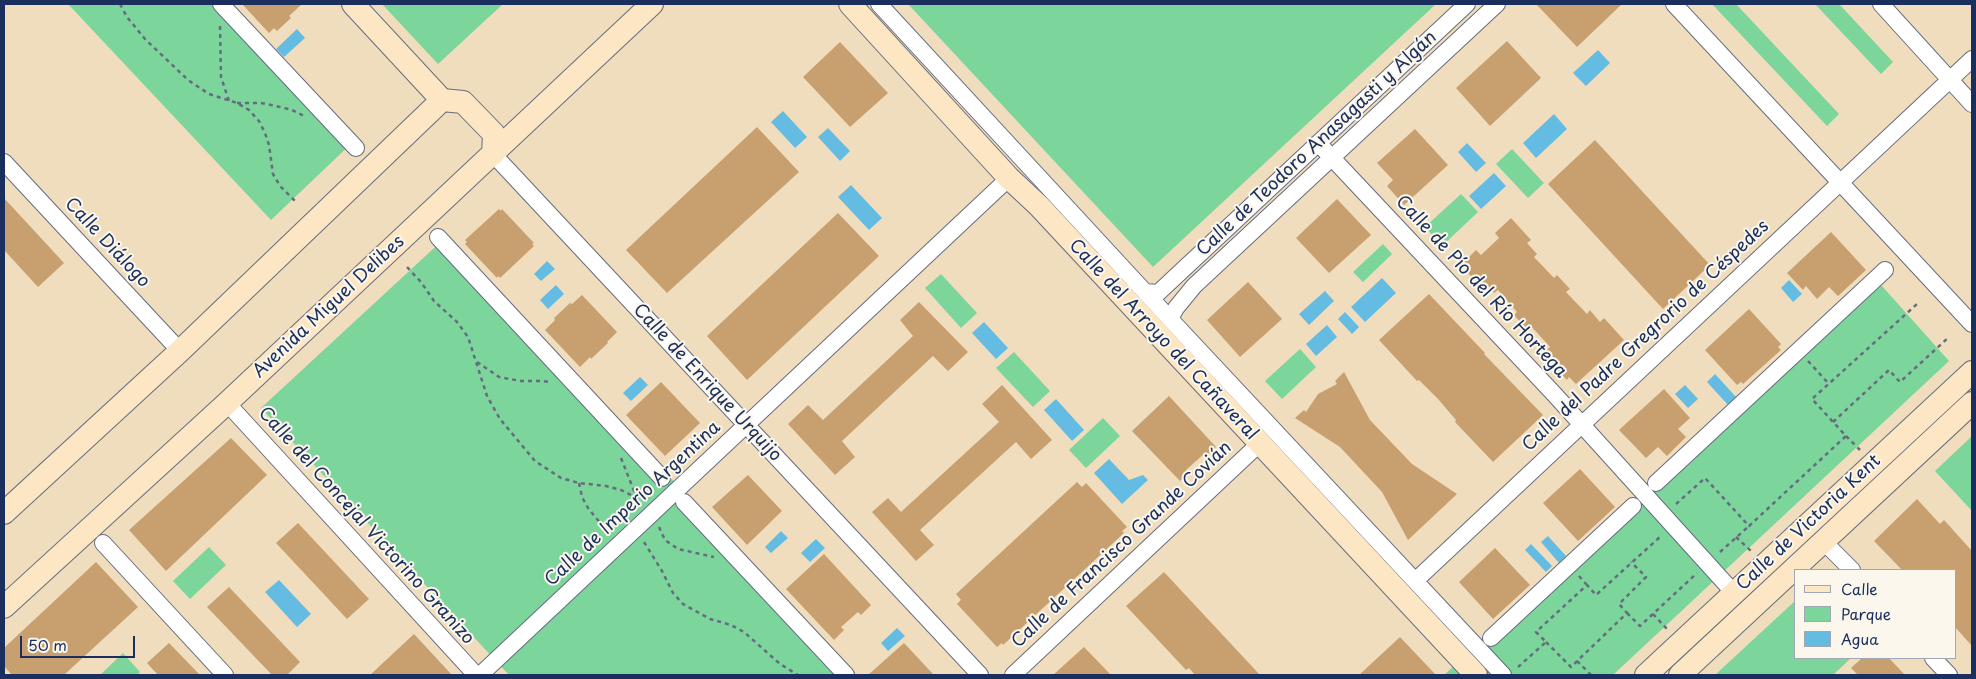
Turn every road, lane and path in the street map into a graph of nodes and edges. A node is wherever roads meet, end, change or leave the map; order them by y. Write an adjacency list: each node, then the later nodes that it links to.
1 (120, 4): 15 (path)
2 (221, 4): 20 (street)
3 (352, 4): 14 (main road)
4 (652, 4): 21 (main road, Avenida Miguel Delibes)
5 (850, 4): 24 (main road, Calle del Arroyo del Cañaveral)
6 (879, 4): 30 (street, Calle del Arroyo del Cañaveral)
7 (1467, 4): 19 (street, Calle de Teodoro Anasagasti y Algán)
8 (1497, 4): 22 (street, Calle de Teodoro Anasagasti y Algán)
9 (1674, 4): 25 (street)
10 (1881, 4): 13 (street)
11 (220, 22): 15 (path)
12 (1972, 59): 13 (street, Calle del Padre Gregrorio de Céspedes)
13 (1950, 79): 17 (street); 25 (street, Calle del Padre Gregrorio de Céspedes)
14 (442, 100): 21 (main road); 35 (main road)
15 (230, 101): 16 (path)
16 (237, 103): 18 (path); 26 (path)
17 (1972, 104)
18 (305, 117)
19 (1318, 143): 22 (street, Calle de Pío del Río Hortega); 30 (street, Calle de Teodoro Anasagasti y Algán)
20 (356, 148)
21 (492, 154): 41 (main road, Avenida Miguel Delibes); 45 (street, Calle de Enrique Urquijo)
22 (1332, 158): 32 (street, Calle de Teodoro Anasagasti y Algán); 44 (street, Calle de Pío del Río Hortega)
23 (4, 162): 35 (street, Calle Diálogo)
24 (1009, 178): 45 (street, Calle de Imperio Argentina); 47 (main road, Calle del Arroyo del Cañaveral)
25 (1840, 182): 33 (street); 44 (street, Calle del Padre Gregrorio de Céspedes)
26 (296, 203)
27 (438, 237): 50 (street)
28 (407, 267): 37 (path)
29 (1885, 270): 36 (street)
30 (1145, 292): 32 (street, Calle del Arroyo del Cañaveral)
31 (1917, 304): 40 (path)
32 (1170, 319): 75 (street, Calle del Arroyo del Cañaveral)
33 (1972, 324)
34 (1949, 337): 43 (path)
35 (180, 351): 58 (main road)
36 (1798, 351): 40 (path); 52 (street)
37 (476, 361): 39 (path); 51 (path)
38 (1972, 372): 76 (main road, Calle de Victoria Kent)
39 (554, 383)
40 (1830, 384): 43 (path)
41 (227, 403): 77 (main road, Avenida Miguel Delibes); 87 (street, Calle del Concejal Victorino Granizo)
42 (1972, 403): 65 (main road, Calle de Victoria Kent)
43 (1833, 422): 46 (path)
44 (1581, 425): 75 (street, Calle del Padre Gregrorio de Céspedes); 76 (street, Calle de Pío del Río Hortega)
45 (746, 426): 88 (street, Calle de Imperio Argentina); 91 (street, Calle de Enrique Urquijo)
46 (1846, 436): 48 (path); 60 (path)
47 (1259, 444): 92 (street, Calle de Francisco Grande Covián); 93 (main road, Calle del Arroyo del Cañaveral)
48 (1860, 450)
49 (618, 451): 53 (path)
50 (662, 478)
51 (579, 483): 53 (path); 61 (path)
52 (1656, 483)
53 (636, 496): 54 (path)
54 (640, 499)
55 (684, 502): 69 (street)
56 (1676, 504): 60 (path)
57 (1633, 506): 81 (street)
58 (4, 513)
59 (658, 526): 69 (path)
60 (1749, 526): 63 (path)
61 (606, 530)
62 (1661, 535): 70 (path)
63 (1736, 537): 67 (path); 68 (path)
64 (642, 540): 89 (path)
65 (1824, 542): 71 (main road, Calle de Victoria Kent); 72 (street)
66 (102, 543): 86 (street)
67 (1751, 551)
68 (1720, 552)
69 (738, 560): 90 (street)
70 (1632, 562): 78 (path); 82 (path)
71 (1795, 569)
72 (1851, 569)
73 (1794, 570): 97 (main road, Calle de Victoria Kent)
74 (1696, 573): 79 (path)
75 (1414, 581): 94 (street, Calle del Arroyo del Cañaveral)
76 (1734, 593): 96 (main road, Calle de Victoria Kent)
77 (4, 607)
78 (1627, 613): 79 (path); 84 (path)
79 (1653, 614): 80 (path)
80 (1668, 630)
81 (1491, 638)
82 (1546, 642): 84 (path); 85 (path)
83 (1934, 659): 98 (street)
84 (1577, 661): 95 (path)
85 (1518, 667)
86 (225, 675)
87 (476, 675)
88 (480, 675)
89 (798, 675)
90 (846, 675)
91 (980, 675)
92 (1013, 675)
93 (1476, 675)
94 (1503, 675)
95 (1591, 675)
96 (1646, 675)
97 (1680, 675)
98 (1949, 675)

